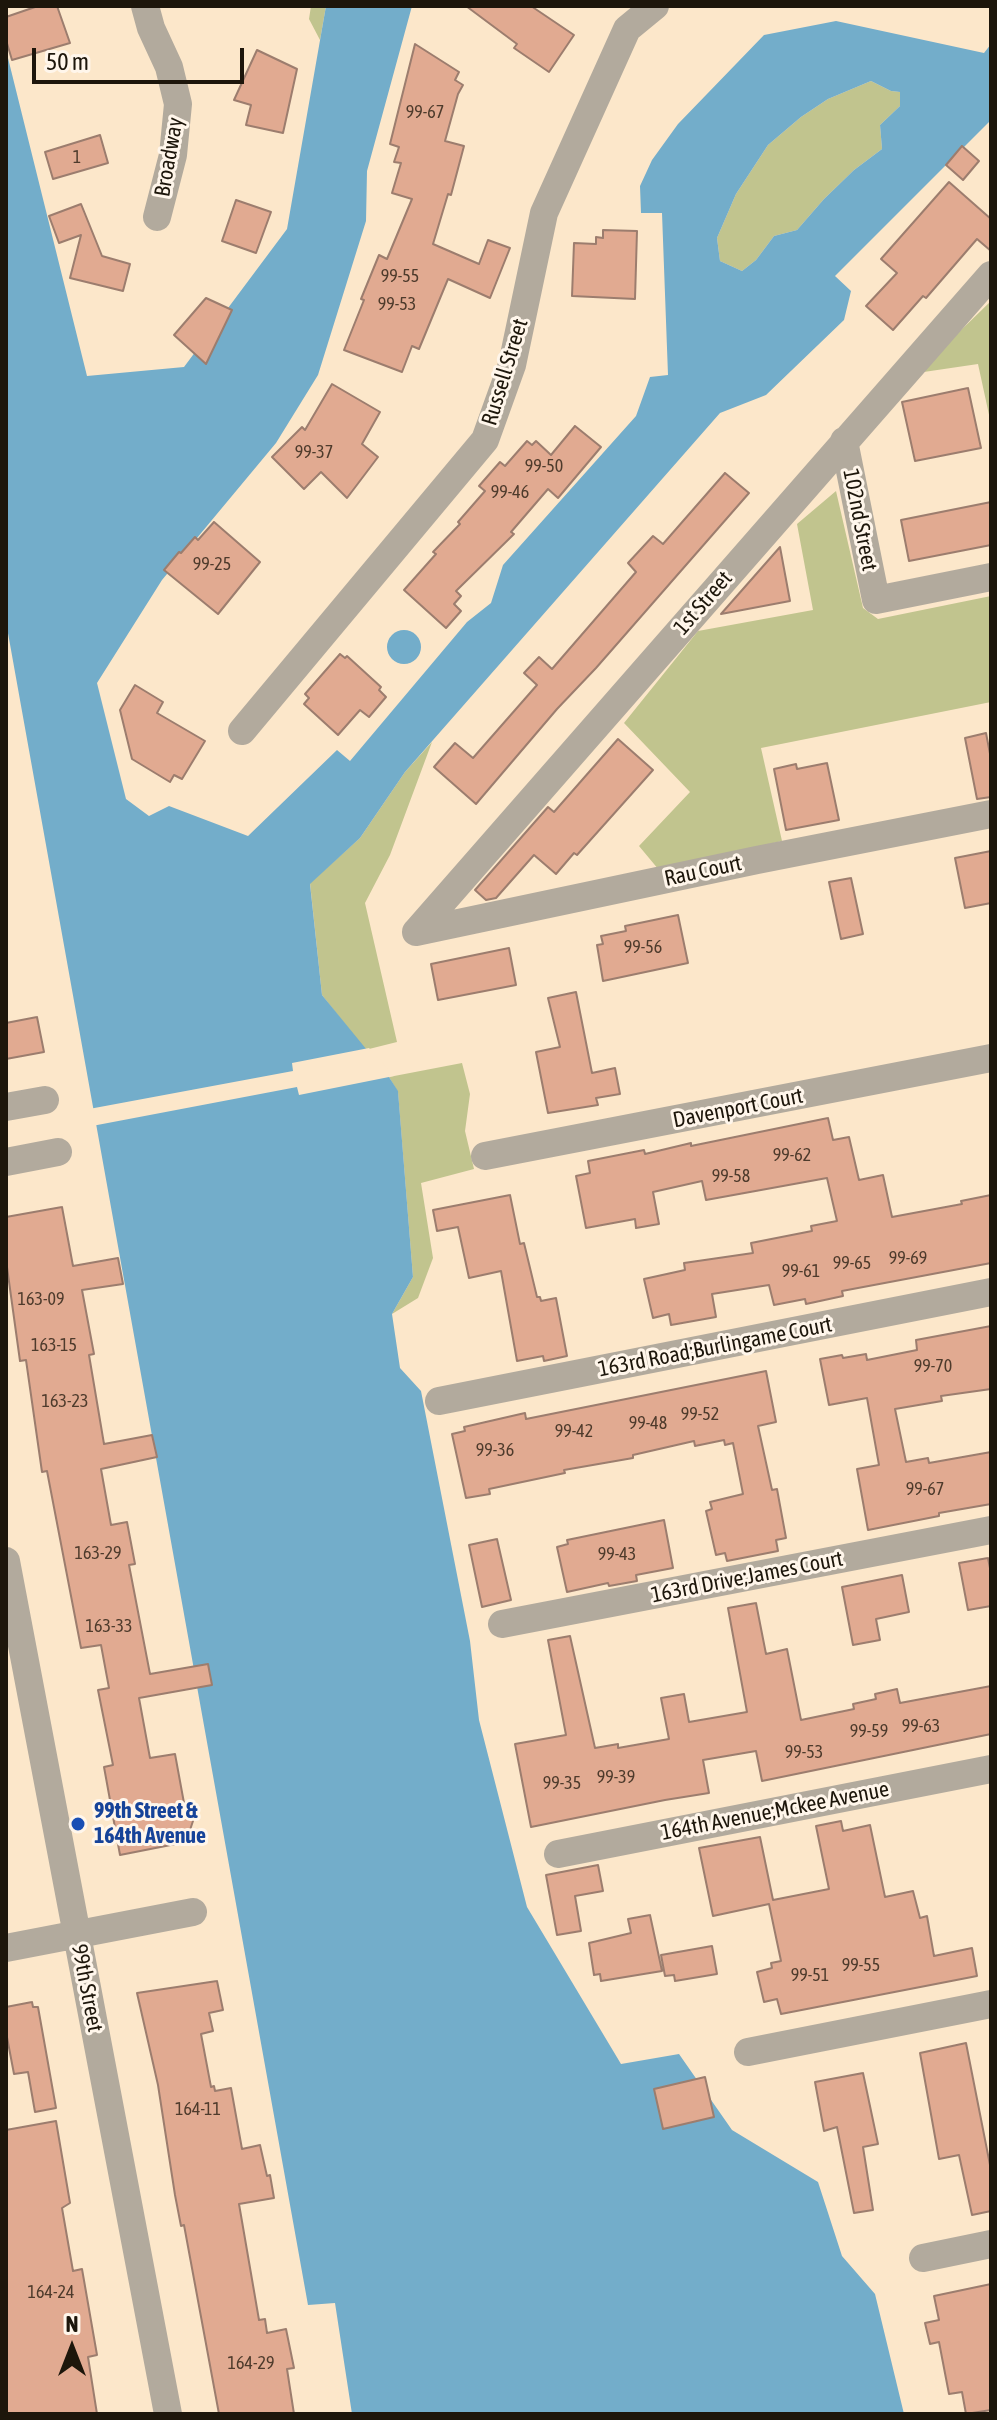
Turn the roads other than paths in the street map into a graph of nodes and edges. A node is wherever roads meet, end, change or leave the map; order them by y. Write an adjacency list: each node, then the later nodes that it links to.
1 (145, 6): 3 (street, Broadway)
2 (655, 6): 7 (street, Russell Street)
3 (157, 217)
4 (991, 275): 5 (street, 1st Street)
5 (844, 441): 6 (street, 102nd Street); 9 (street, 1st Street)
6 (991, 577)
7 (242, 731)
8 (991, 814): 9 (street, Rau Court)
9 (416, 932)
10 (991, 1058): 14 (street, Davenport Court)
11 (45, 1100): 12 (street)
12 (6, 1107)
13 (58, 1152): 15 (street)
14 (485, 1156)
15 (6, 1162)
16 (991, 1292): 17 (street, 163rd Road;Burlingame Court)
17 (439, 1401)
18 (991, 1530): 20 (street, 163rd Drive;James Court)
19 (6, 1561): 24 (street, 99th Street)
20 (502, 1624)
21 (991, 1769): 22 (street, 164th Avenue;Mckee Avenue)
22 (558, 1854)
23 (193, 1912): 24 (street)
24 (77, 1934): 25 (street); 30 (street, 99th Street)
25 (6, 1948)
26 (991, 2004): 27 (street)
27 (748, 2052)
28 (991, 2244): 29 (street)
29 (923, 2258)
30 (168, 2414)

